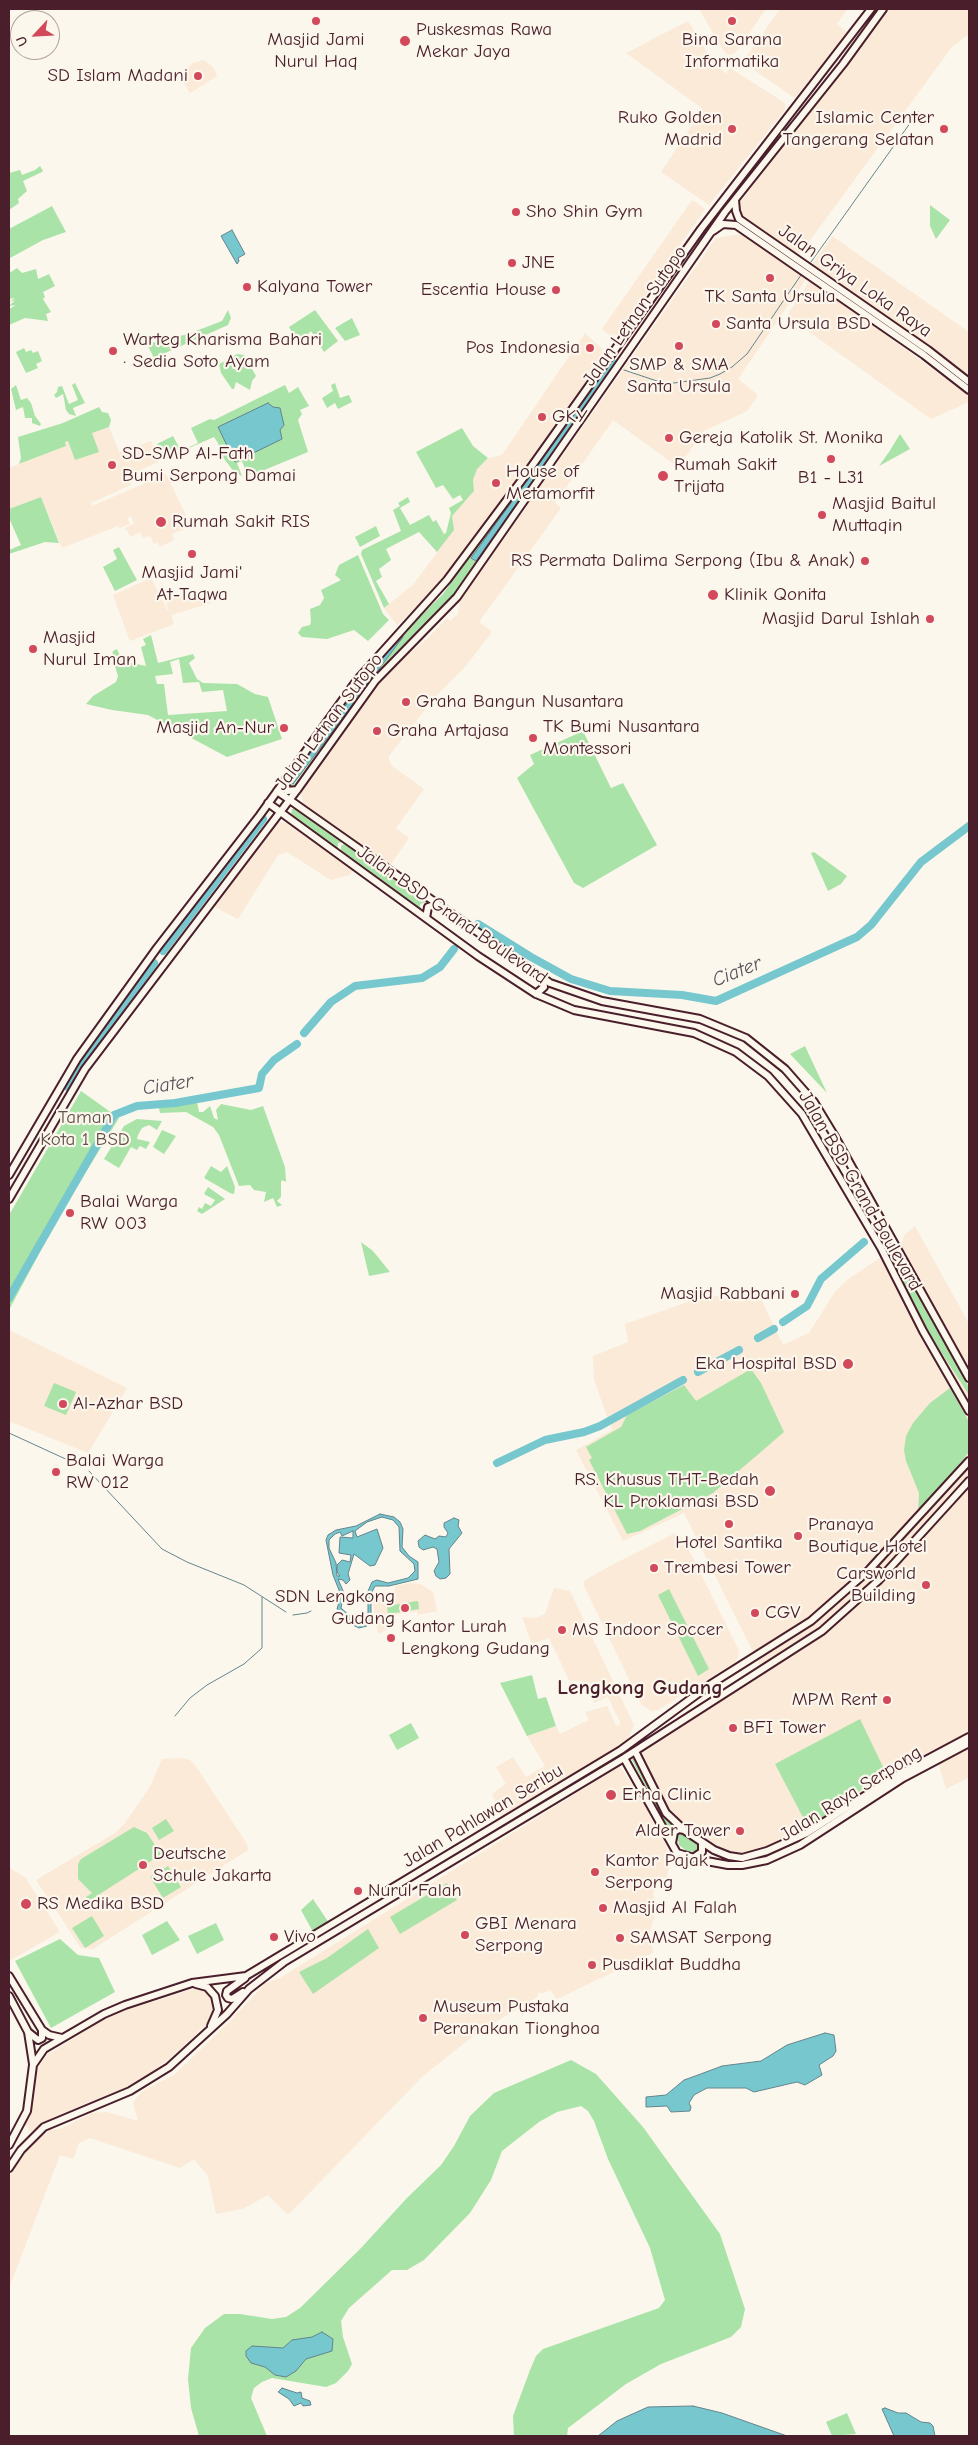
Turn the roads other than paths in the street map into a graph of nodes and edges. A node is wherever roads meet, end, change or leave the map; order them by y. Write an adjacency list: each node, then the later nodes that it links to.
1 (871, 9): 3 (main road, Jalan Letnan Sutopo)
2 (883, 9): 4 (main road, Jalan Letnan Sutopo)
3 (840, 49): 4 (main road); 10 (main road, Jalan Letnan Sutopo)
4 (848, 56): 5 (main road, Jalan Letnan Sutopo)
5 (735, 200): 6 (main road, Jalan Letnan Sutopo); 7 (main road, Jalan Griya Loka Raya)
6 (709, 234): 7 (main road, Jalan Griya Loka Raya); 11 (main road, Jalan Letnan Sutopo)
7 (915, 345): 8 (main road, Jalan Griya Loka Raya); 9 (main road, Jalan Griya Loka Raya)
8 (969, 382)
9 (969, 390)
10 (286, 779): 11 (main road); 12 (main road, Jalan Letnan Sutopo)
11 (297, 790): 13 (main road, Jalan Letnan Sutopo)
12 (277, 791): 13 (main road, Jalan BSD Grand Boulevard); 14 (main road, Jalan Letnan Sutopo)
13 (288, 800): 15 (main road, Jalan Letnan Sutopo); 18 (main road, Jalan BSD Grand Boulevard)
14 (268, 803): 15 (main road, Jalan BSD Grand Boulevard); 16 (main road, Jalan Letnan Sutopo)
15 (279, 812): 17 (main road, Jalan Letnan Sutopo); 19 (main road, Jalan BSD Grand Boulevard)
16 (261, 813): 17 (main road); 22 (main road, Jalan Letnan Sutopo)
17 (270, 823): 23 (main road, Jalan Letnan Sutopo)
18 (366, 854): 19 (main road); 20 (main road, Jalan BSD Grand Boulevard)
19 (354, 864): 21 (main road, Jalan BSD Grand Boulevard)
20 (437, 904): 21 (main road); 26 (main road, Jalan BSD Grand Boulevard)
21 (426, 918): 27 (main road, Jalan BSD Grand Boulevard)
22 (157, 948): 23 (main road); 24 (main road, Jalan Letnan Sutopo)
23 (169, 955): 25 (main road, Jalan Letnan Sutopo)
24 (150, 957): 25 (main road); 28 (main road, Jalan Letnan Sutopo)
25 (162, 965): 29 (main road, Jalan Letnan Sutopo)
26 (543, 979): 27 (main road); 30 (main road, Jalan BSD Grand Boulevard)
27 (536, 994): 31 (main road, Jalan BSD Grand Boulevard)
28 (9, 1175)
29 (9, 1199)
30 (969, 1378)
31 (969, 1411)
32 (969, 1461): 34 (main road, Jalan Pahlawan Seribu)
33 (969, 1481): 35 (main road, Jalan Pahlawan Seribu)
34 (869, 1570): 35 (main road); 49 (main road, Jalan Pahlawan Seribu)
35 (879, 1580): 39 (main road, Jalan Pahlawan Seribu)
36 (969, 1737): 38 (main road, Jalan Raya Serpong)
37 (969, 1743): 38 (main road, Jalan Raya Serpong)
38 (958, 1745): 41 (main road, Jalan Raya Serpong)
39 (635, 1750): 40 (main road, Jalan Pahlawan Seribu); 42 (main road, Jalan Raya Serpong)
40 (624, 1758): 44 (main road); 51 (main road, Jalan Pahlawan Seribu)
41 (847, 1811): 45 (main road, Jalan Raya Serpong); 46 (main road, Jalan Raya Serpong)
42 (684, 1830): 43 (main road, Jalan Raya Serpong); 44 (main road)
43 (702, 1842): 45 (main road, Jalan Raya Serpong); 47 (main road)
44 (672, 1847): 47 (main road, Jalan Raya Serpong)
45 (776, 1848): 46 (main road)
46 (779, 1855): 47 (main road, Jalan Raya Serpong)
47 (692, 1858)
48 (9, 1976): 54 (main road)
49 (246, 1976): 50 (main road, Jalan Pahlawan Seribu); 51 (main road)
50 (192, 1983): 53 (main road); 56 (main road, Jalan Pahlawan Seribu)
51 (249, 1989): 53 (main road, Jalan Pahlawan Seribu)
52 (9, 1996): 55 (main road)
53 (210, 2029): 59 (main road, Jalan Pahlawan Seribu)
54 (42, 2030): 55 (main road); 56 (main road)
55 (28, 2032): 57 (main road)
56 (63, 2038): 57 (main road, Jalan Pahlawan Seribu)
57 (34, 2065): 58 (main road)
58 (9, 2145)
59 (9, 2168)

